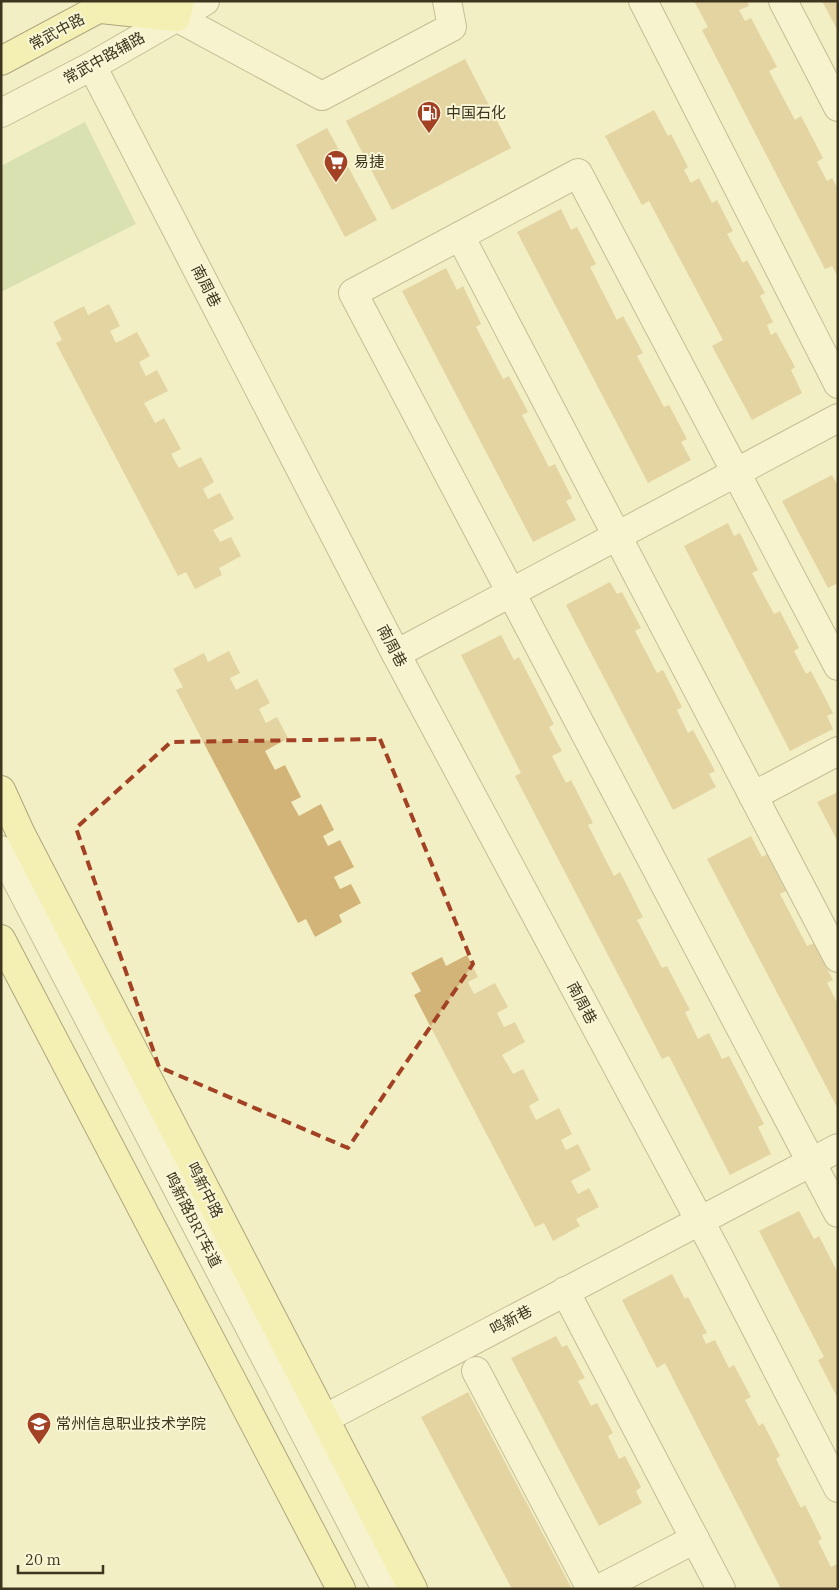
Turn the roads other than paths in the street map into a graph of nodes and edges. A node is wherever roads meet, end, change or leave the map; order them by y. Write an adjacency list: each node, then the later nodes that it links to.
1 (205, 1): 6 (street, 常武中路辅路)
2 (447, 1): 6 (street)
3 (643, 1): 12 (street)
4 (783, 1): 9 (street)
5 (107, 5): 6 (main road); 7 (main road, 常武中路)
6 (178, 9): 8 (street, 常武中路辅路)
7 (1, 62)
8 (92, 66): 10 (street, 常武中路辅路); 17 (street, 南周巷)
9 (838, 107)
10 (1, 113)
11 (460, 236): 14 (street); 15 (street); 16 (street)
12 (838, 384)
13 (837, 422): 14 (street)
14 (736, 473): 15 (street); 18 (street)
15 (617, 536): 16 (street); 21 (street)
16 (511, 593): 17 (street); 27 (street)
17 (396, 654): 29 (street, 南周巷)
18 (838, 666)
19 (838, 751): 21 (street)
20 (1, 790): 32 (main road, 鸣新中路)
21 (753, 796): 25 (street)
22 (1, 850): 37 (street, 鸣新路BRT车道)
23 (1, 889): 36 (street, 鸣新路BRT车道)
24 (1, 940): 35 (main road)
25 (838, 958)
26 (838, 1148): 27 (street, 鸣新巷)
27 (811, 1162): 28 (street); 29 (street, 鸣新巷)
28 (838, 1213)
29 (698, 1222): 30 (street, 鸣新巷); 33 (street, 南周巷)
30 (565, 1291): 32 (street, 鸣新巷); 34 (street)
31 (476, 1372): 39 (street)
32 (324, 1419): 38 (main road, 鸣新中路)
33 (838, 1488)
34 (695, 1539): 40 (street); 41 (street)
35 (341, 1589)
36 (365, 1589)
37 (386, 1589)
38 (413, 1589)
39 (591, 1589)
40 (599, 1589)
41 (722, 1589)

